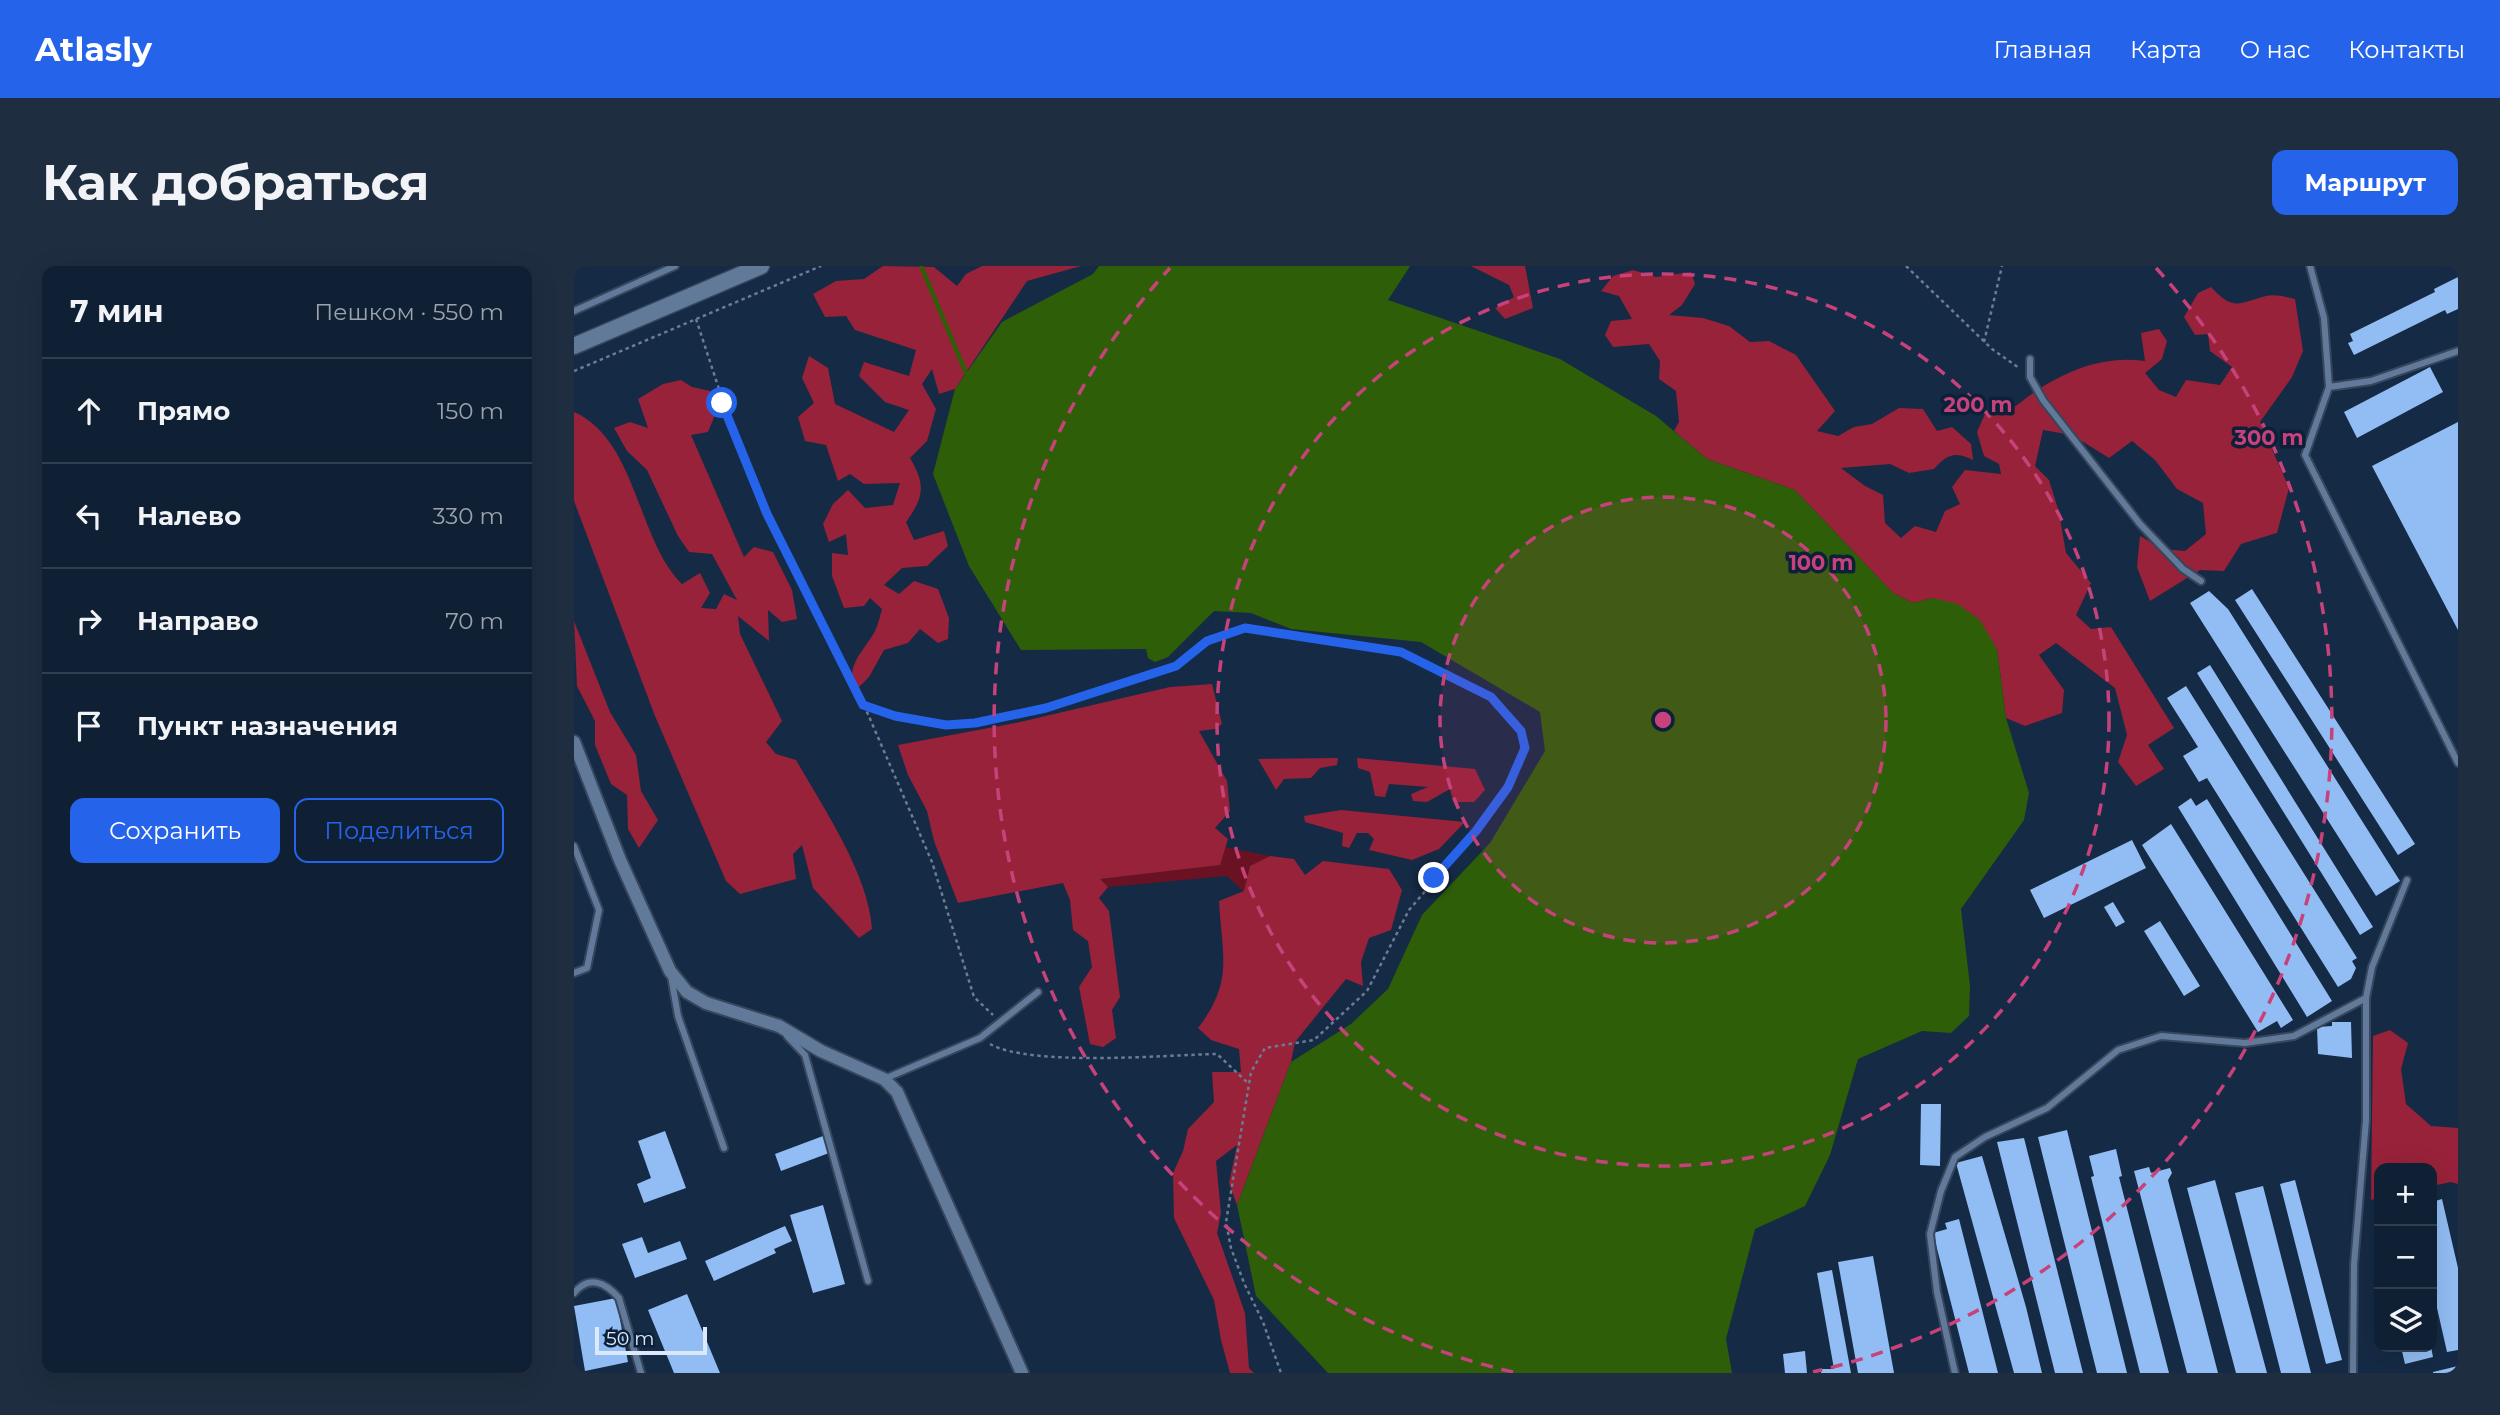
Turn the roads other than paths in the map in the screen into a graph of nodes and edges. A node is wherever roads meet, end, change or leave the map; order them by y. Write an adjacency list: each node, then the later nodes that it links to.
1 (675, 266): 4 (lane)
2 (761, 266): 5 (street)
3 (2310, 266): 8 (lane)
4 (574, 311)
5 (574, 346)
6 (2458, 351): 8 (lane)
7 (2030, 359): 9 (lane)
8 (2329, 387): 11 (lane)
9 (2201, 581)
10 (574, 742): 14 (street)
11 (2458, 764)
12 (574, 846): 15 (lane)
13 (2407, 880): 17 (lane)
14 (670, 971): 18 (street); 20 (lane)
15 (574, 973)
16 (1038, 992): 19 (lane)
17 (2366, 998): 27 (lane); 28 (lane)
18 (779, 1026): 19 (street); 22 (lane)
19 (884, 1080): 26 (street)
20 (724, 1148)
21 (574, 1280): 23 (lane)
22 (868, 1281)
23 (581, 1284): 24 (lane); 25 (lane)
24 (574, 1293)
25 (641, 1373)
26 (1022, 1373)
27 (1955, 1373)
28 (2353, 1373)

